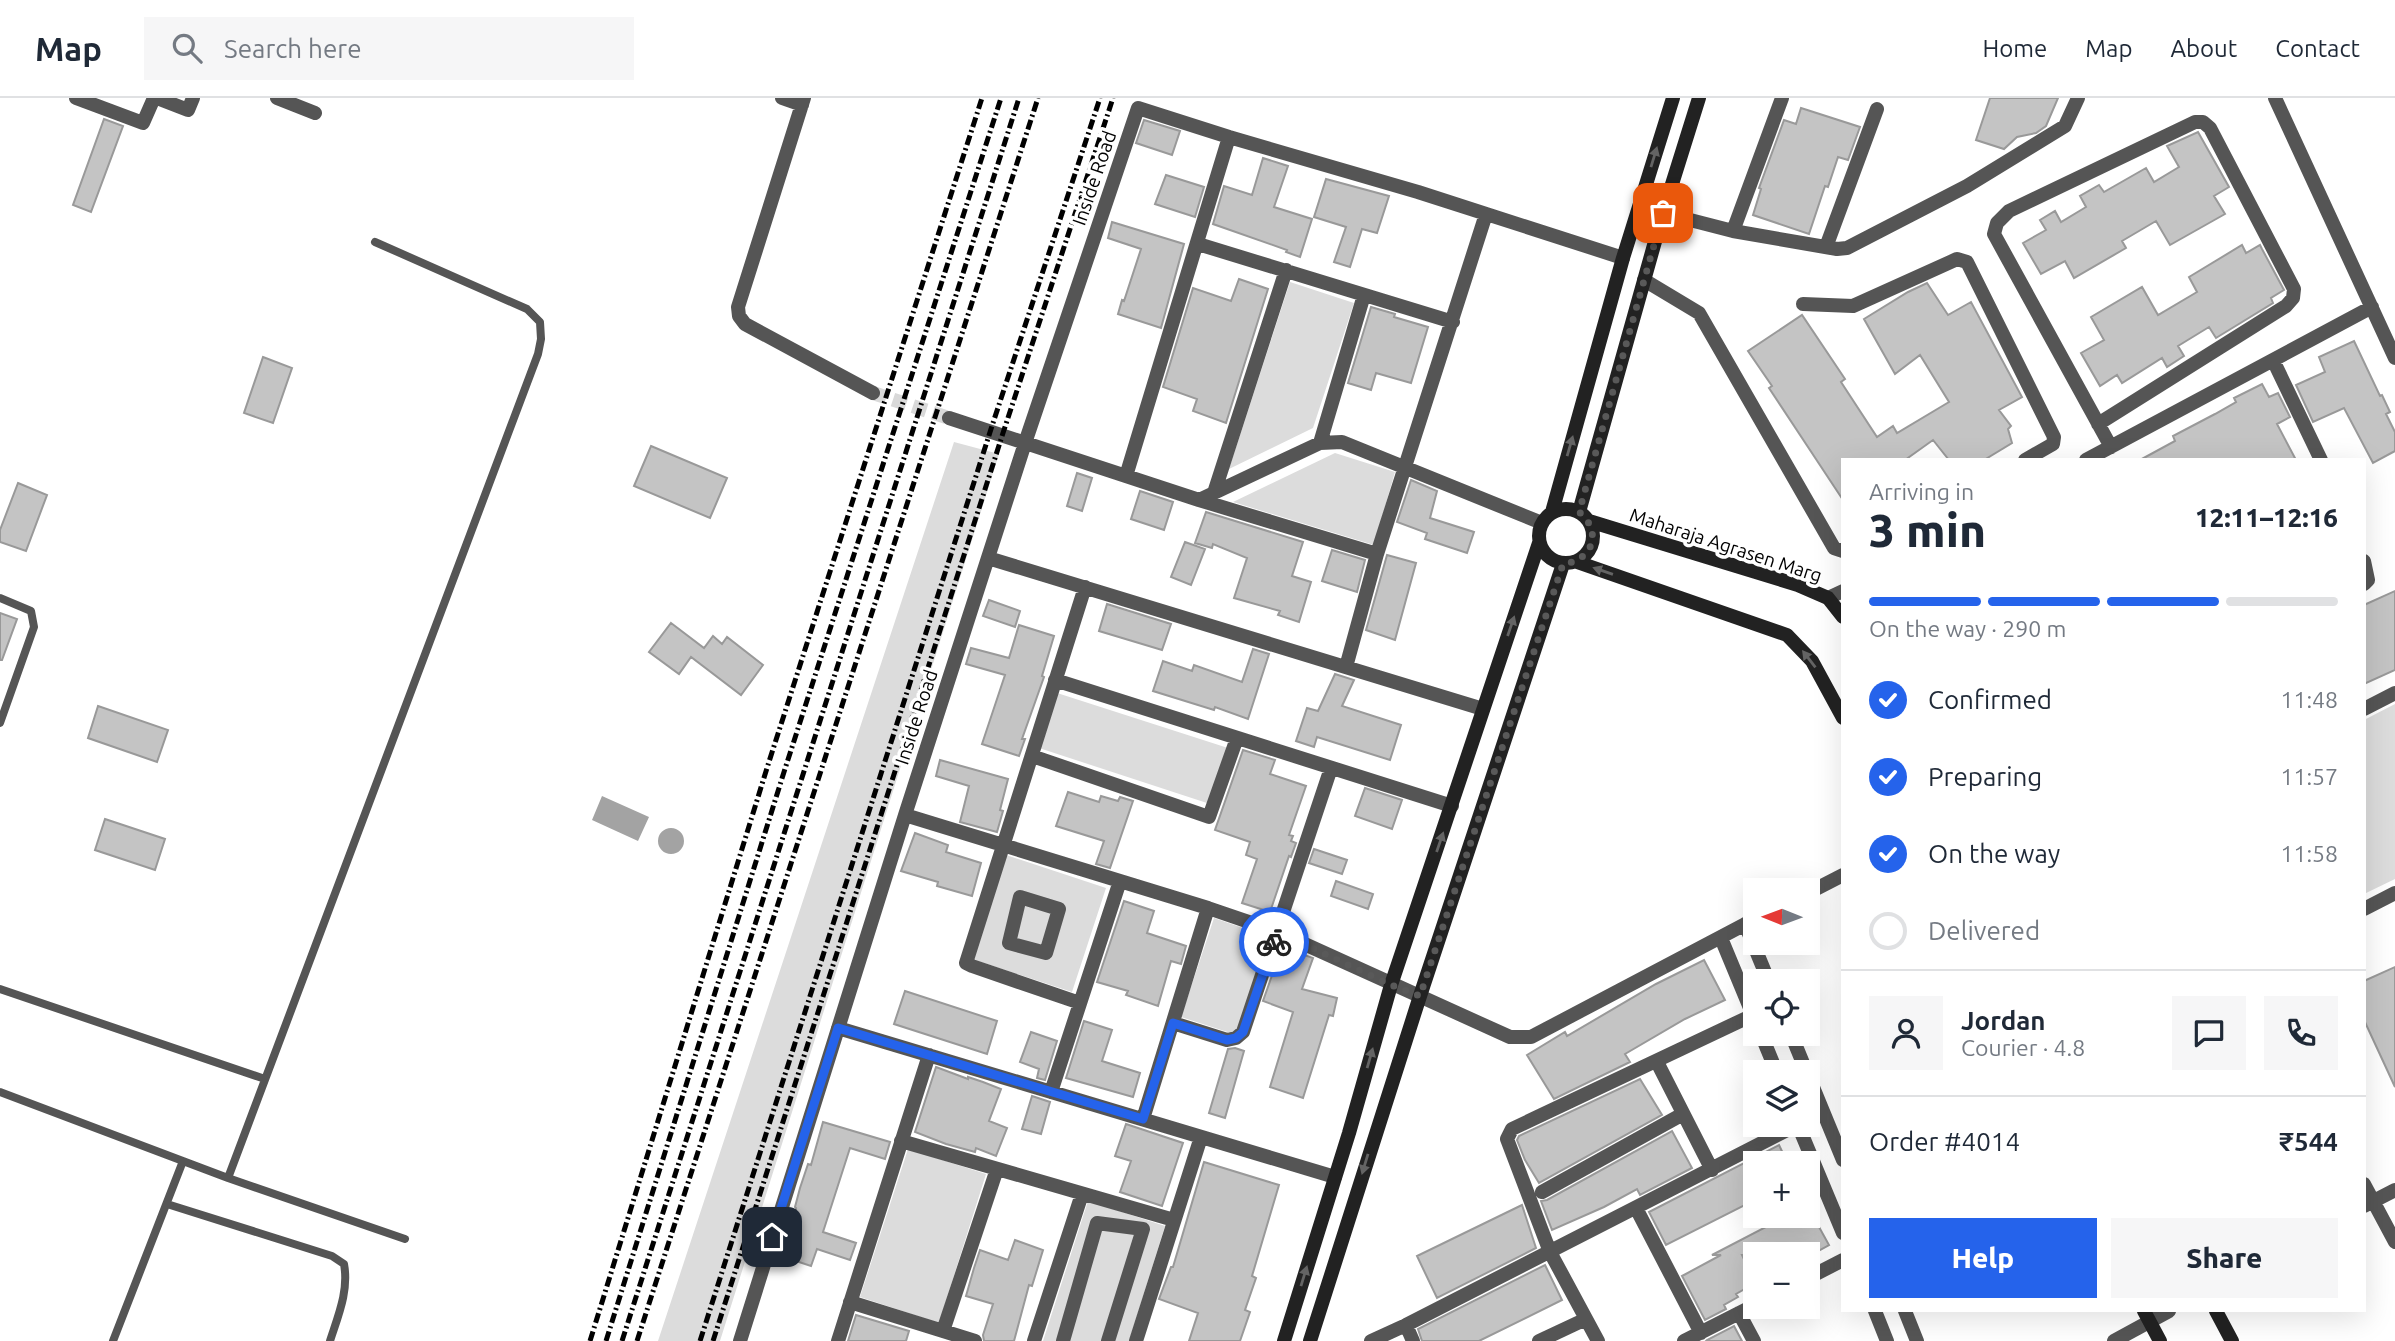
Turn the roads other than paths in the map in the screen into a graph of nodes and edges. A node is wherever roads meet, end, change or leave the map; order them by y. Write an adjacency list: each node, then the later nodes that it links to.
1 (76, 98): 2 (street)
2 (155, 98): 3 (street)
3 (193, 98)
4 (277, 98): 14 (street)
5 (782, 98): 12 (street)
6 (1673, 98): 22 (street, one-way to 6)
7 (1699, 98): 16 (street)
8 (1782, 98): 18 (street)
9 (2078, 98): 21 (street)
10 (2275, 98): 27 (street)
11 (1140, 101): 15 (street); 34 (street, Inside Road)
12 (803, 102): 31 (street)
13 (1877, 109): 21 (street)
14 (315, 113)
15 (1229, 137): 17 (street); 20 (street)
16 (1663, 213): 18 (street); 24 (street)
17 (1486, 214): 22 (street); 28 (street)
18 (1733, 231): 21 (street)
19 (375, 242): 88 (lane)
20 (1198, 244): 23 (street); 41 (street)
21 (1826, 247)
22 (1623, 258): 45 (street, one-way to 22)
23 (1286, 271): 25 (street); 42 (street)
24 (1644, 280): 44 (street); 47 (street)
25 (1364, 295): 28 (street); 35 (street)
26 (1803, 304): 37 (street)
27 (2372, 307): 29 (street); 30 (street)
28 (1453, 321): 40 (street)
29 (2395, 358)
30 (2273, 360): 36 (street); 39 (street)
31 (873, 393)
32 (949, 418): 34 (street)
33 (2098, 424): 33 (street); 36 (street)
34 (1025, 443): 41 (street); 49 (street, Inside Road)
35 (1320, 443): 40 (street); 42 (street)
36 (2111, 447): 38 (street)
37 (2028, 458)
38 (2090, 458)
39 (2320, 458)
40 (1405, 466): 45 (street); 48 (street)
41 (1126, 476): 43 (street)
42 (1214, 493): 43 (street)
43 (1199, 500): 48 (street)
44 (1584, 516): 45 (street); 50 (street); 54 (street, Maharaja Agrasen Marg)
45 (1547, 517): 46 (street)
46 (1539, 543): 50 (street); 60 (street, one-way to 46)
47 (1841, 550)
48 (1377, 554): 56 (street)
49 (988, 558): 51 (street); 67 (street, Inside Road)
50 (1570, 563): 61 (street, one-way to 50); 81 (street)
51 (1085, 587): 56 (street); 57 (street)
52 (1841, 592): 54 (street)
53 (0, 598): 62 (lane)
54 (1828, 598): 55 (street, Maharaja Agrasen Marg)
55 (1841, 614)
56 (1346, 667): 60 (street)
57 (1055, 680): 63 (street); 64 (street)
58 (2395, 693): 59 (street)
59 (2366, 708)
60 (1483, 709): 66 (street)
61 (1841, 714)
62 (0, 723)
63 (1237, 738): 64 (street); 65 (street)
64 (1032, 756): 68 (street)
65 (1331, 768): 66 (street); 76 (street)
66 (1452, 806): 78 (street, one-way to 66)
67 (905, 815): 68 (street); 85 (street, Inside Road)
68 (1003, 845): 70 (street); 82 (street)
69 (1841, 876): 71 (street)
70 (1120, 881): 73 (street); 82 (street)
71 (1820, 887)
72 (2395, 893): 74 (street)
73 (1208, 908): 76 (street); 83 (street)
74 (2366, 908)
75 (1743, 925): 77 (street)
76 (1278, 932): 78 (street); 83 (street)
77 (1721, 938): 80 (street); 81 (street)
78 (1391, 985): 81 (street); 94 (street, one-way to 78)
79 (0, 989): 88 (lane)
80 (1743, 991)
81 (1420, 996): 98 (street)
82 (1080, 1003): 90 (street)
83 (1173, 1023): 93 (street)
84 (1743, 1023): 87 (street)
85 (838, 1028): 86 (street); 133 (street, Inside Road)
86 (929, 1055): 90 (street); 99 (street)
87 (1657, 1062): 92 (street); 116 (street)
88 (265, 1079): 105 (lane)
89 (0, 1092): 101 (lane)
90 (1051, 1092): 93 (street)
91 (1820, 1105): 100 (street)
92 (1683, 1114): 103 (street); 107 (street)
93 (1143, 1119): 95 (street)
94 (1349, 1133): 98 (street); 104 (street)
95 (1201, 1137): 104 (street); 112 (street)
96 (1775, 1137): 103 (street)
97 (1803, 1137): 113 (street)
98 (1373, 1139): 141 (street, one-way to 141)
99 (901, 1141): 102 (street); 119 (street)
100 (1841, 1155)
101 (183, 1161): 105 (lane); 109 (lane)
102 (998, 1169): 108 (street); 129 (street)
103 (1712, 1170): 111 (street)
104 (1335, 1177): 140 (street, one-way to 104)
105 (228, 1178): 114 (lane)
106 (2395, 1190): 110 (street)
107 (1542, 1192)
108 (1082, 1194): 112 (street); 136 (street)
109 (167, 1204): 131 (lane); 132 (lane)
110 (2369, 1204): 115 (street)
111 (1636, 1208): 116 (street); 130 (street)
112 (1174, 1220): 139 (street)
113 (1841, 1228)
114 (405, 1238)
115 (2395, 1242)
116 (1550, 1252): 127 (street); 128 (street)
117 (1841, 1261): 118 (street)
118 (1820, 1272)
119 (850, 1301): 129 (street); 134 (street)
120 (1743, 1311): 125 (street)
121 (1875, 1312): 148 (street)
122 (1905, 1312): 149 (street)
123 (2164, 1312): 126 (street)
124 (2217, 1312): 152 (street)
125 (1739, 1313): 130 (street); 147 (street)
126 (2146, 1316): 150 (street); 151 (street)
127 (1586, 1319): 144 (street); 145 (street)
128 (1406, 1325): 142 (street); 143 (street)
129 (943, 1331): 135 (street)
130 (1701, 1333): 146 (street)
131 (113, 1341)
132 (330, 1341)
133 (740, 1341)
134 (838, 1341)
135 (975, 1341)
136 (1034, 1341)
137 (1063, 1341): 138 (street)
138 (1108, 1341)
139 (1136, 1341)
140 (1283, 1341)
141 (1310, 1341)
142 (1370, 1341)
143 (1413, 1341)
144 (1539, 1341)
145 (1598, 1341)
146 (1685, 1341)
147 (1754, 1341)
148 (1887, 1341)
149 (1917, 1341)
150 (2115, 1341)
151 (2160, 1341)
152 (2232, 1341)

